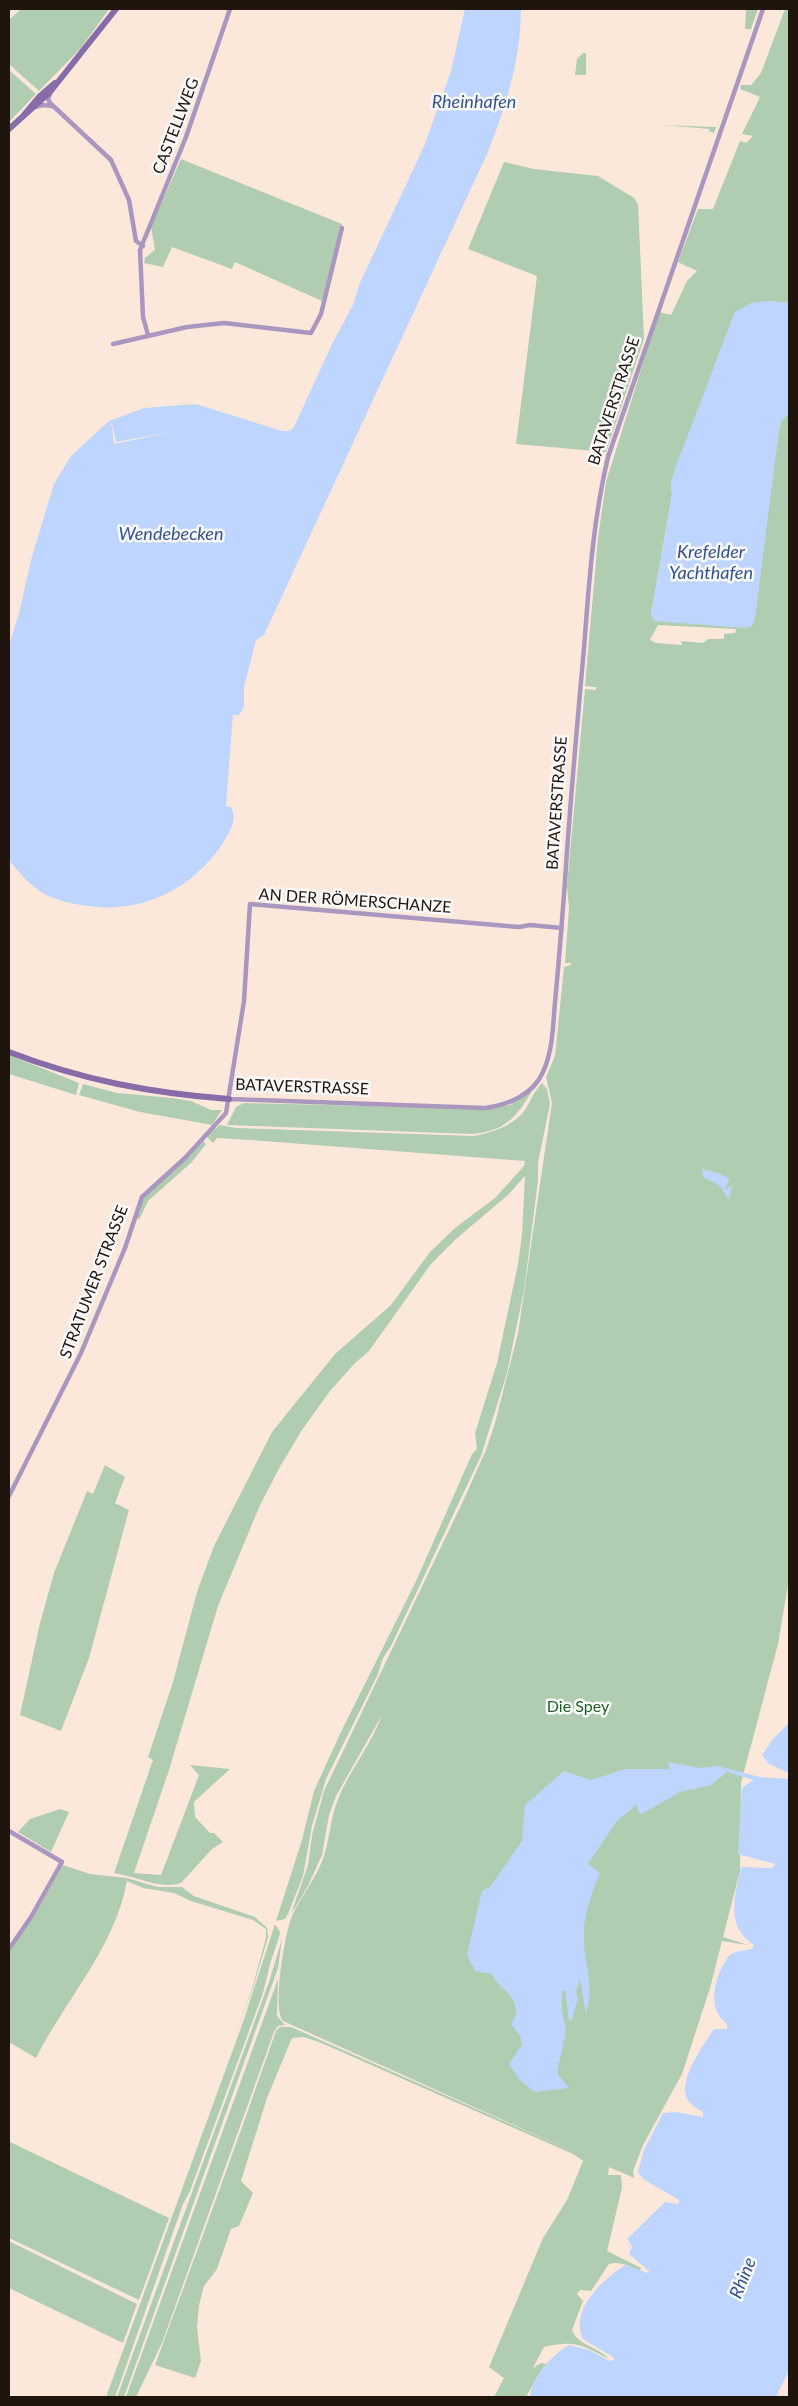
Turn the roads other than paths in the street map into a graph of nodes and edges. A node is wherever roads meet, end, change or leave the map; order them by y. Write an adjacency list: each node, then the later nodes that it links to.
1 (116, 9): 4 (street)
2 (230, 9): 11 (street, CASTELLWEG)
3 (763, 9): 14 (street, BATAVERSTRASSE)
4 (61, 78): 5 (street); 8 (street)
5 (50, 92): 6 (street); 7 (street)
6 (54, 107): 7 (street); 11 (street)
7 (35, 108): 8 (street)
8 (23, 116): 9 (street)
9 (9, 129)
10 (342, 228): 12 (street)
11 (141, 248): 12 (street)
12 (148, 335): 13 (street)
13 (113, 344)
14 (562, 928): 16 (street, BATAVERSTRASSE); 16 (street, AN DER RÖMERSCHANZE)
15 (9, 1052): 16 (street, BATAVERSTRASSE)
16 (228, 1098): 17 (street, STRATUMER STRASSE)
17 (9, 1496)
18 (9, 1831): 19 (street)
19 (9, 1948)

